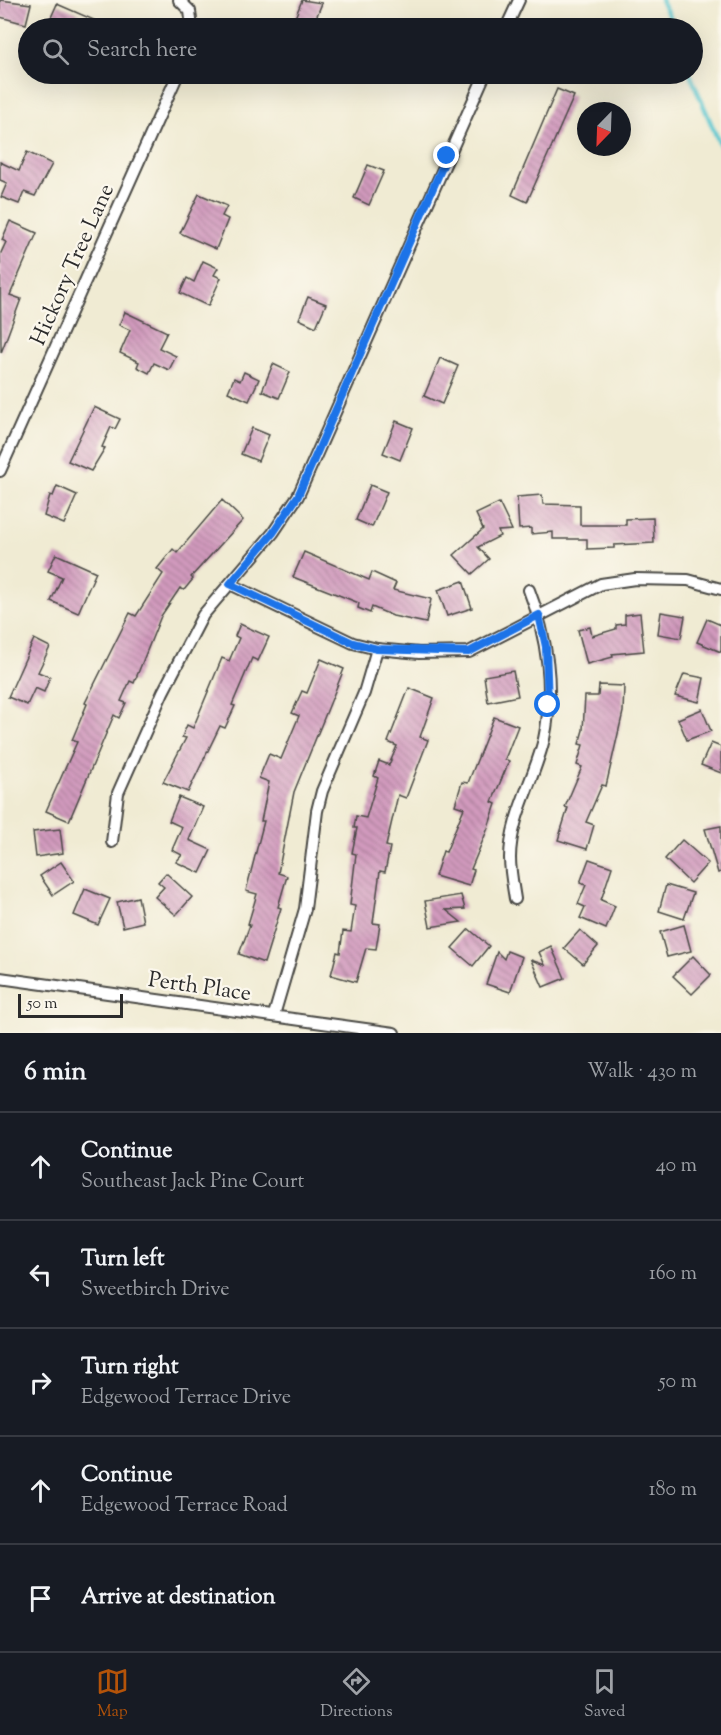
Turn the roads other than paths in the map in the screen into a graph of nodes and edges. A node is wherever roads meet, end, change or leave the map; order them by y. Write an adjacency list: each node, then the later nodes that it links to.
1 (179, 0): 3 (street)
2 (519, 0): 4 (street)
3 (191, 18)
4 (511, 18)
5 (174, 84): 7 (street, Hickory Tree Lane)
6 (481, 84): 8 (street)
7 (0, 471)
8 (230, 584): 12 (street); 13 (street)
9 (721, 589): 11 (street)
10 (529, 590): 11 (street)
11 (539, 615): 12 (street); 14 (street)
12 (377, 649): 16 (street)
13 (112, 842)
14 (515, 899)
15 (0, 978): 16 (street, Perth Place)
16 (274, 1015): 17 (street, Perth Place)
17 (394, 1033)

